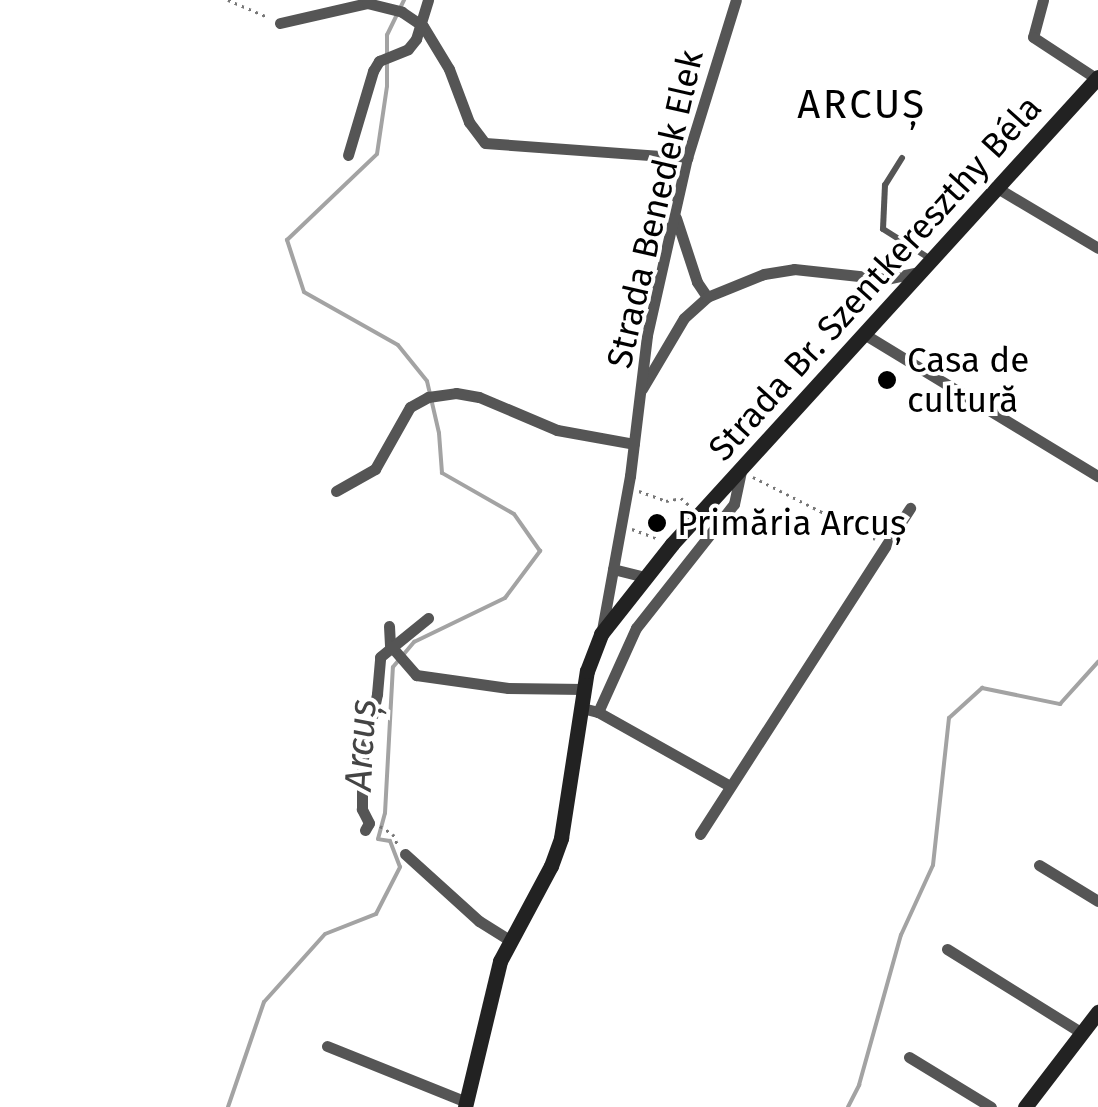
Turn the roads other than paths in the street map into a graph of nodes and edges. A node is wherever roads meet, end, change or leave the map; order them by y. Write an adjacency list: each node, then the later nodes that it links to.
1 (428, 0): 5 (street)
2 (736, 0): 8 (street, Strada Benedek Elek)
3 (1043, 0): 6 (street)
4 (280, 22): 5 (street)
5 (422, 26): 7 (street); 8 (street)
6 (1097, 78): 10 (street, Strada Br. Szentkereszthy Béla)
7 (348, 155)
8 (688, 158): 11 (street, Strada Benedek Elek)
9 (902, 158): 13 (lane)
10 (999, 189): 12 (street); 13 (street, Strada Br. Szentkereszthy Béla)
11 (675, 214): 14 (street); 16 (street, Strada Benedek Elek)
12 (1098, 248)
13 (930, 265): 14 (street); 15 (street, Strada Br. Szentkereszthy Béla)
14 (706, 297): 16 (street)
15 (864, 334): 18 (street, Strada Br. Szentkereszthy Béla); 19 (street)
16 (639, 394): 17 (street, Strada Benedek Elek)
17 (634, 444): 20 (street); 22 (street, Strada Benedek Elek)
18 (741, 471): 23 (street, Strada Br. Szentkereszthy Béla); 29 (street)
19 (1098, 476)
20 (336, 491)
21 (910, 508): 30 (street)
22 (613, 568): 23 (street); 26 (street, Strada Benedek Elek)
23 (644, 577): 26 (street, Strada Br. Szentkereszthy Béla)
24 (428, 618): 27 (street)
25 (388, 626): 27 (street)
26 (601, 634): 28 (street)
27 (390, 645): 28 (street); 31 (street)
28 (584, 689): 29 (street)
29 (590, 710): 30 (street); 36 (street)
30 (730, 786): 32 (street)
31 (365, 830)
32 (700, 834)
33 (406, 854): 36 (street)
34 (1040, 865): 35 (street)
35 (1098, 901)
36 (508, 940): 42 (street)
37 (948, 949): 39 (street)
38 (1098, 1012): 39 (street)
39 (1082, 1033): 44 (street)
40 (327, 1046): 42 (street)
41 (909, 1057): 43 (street)
42 (466, 1104)
43 (992, 1107)
44 (1025, 1107)

